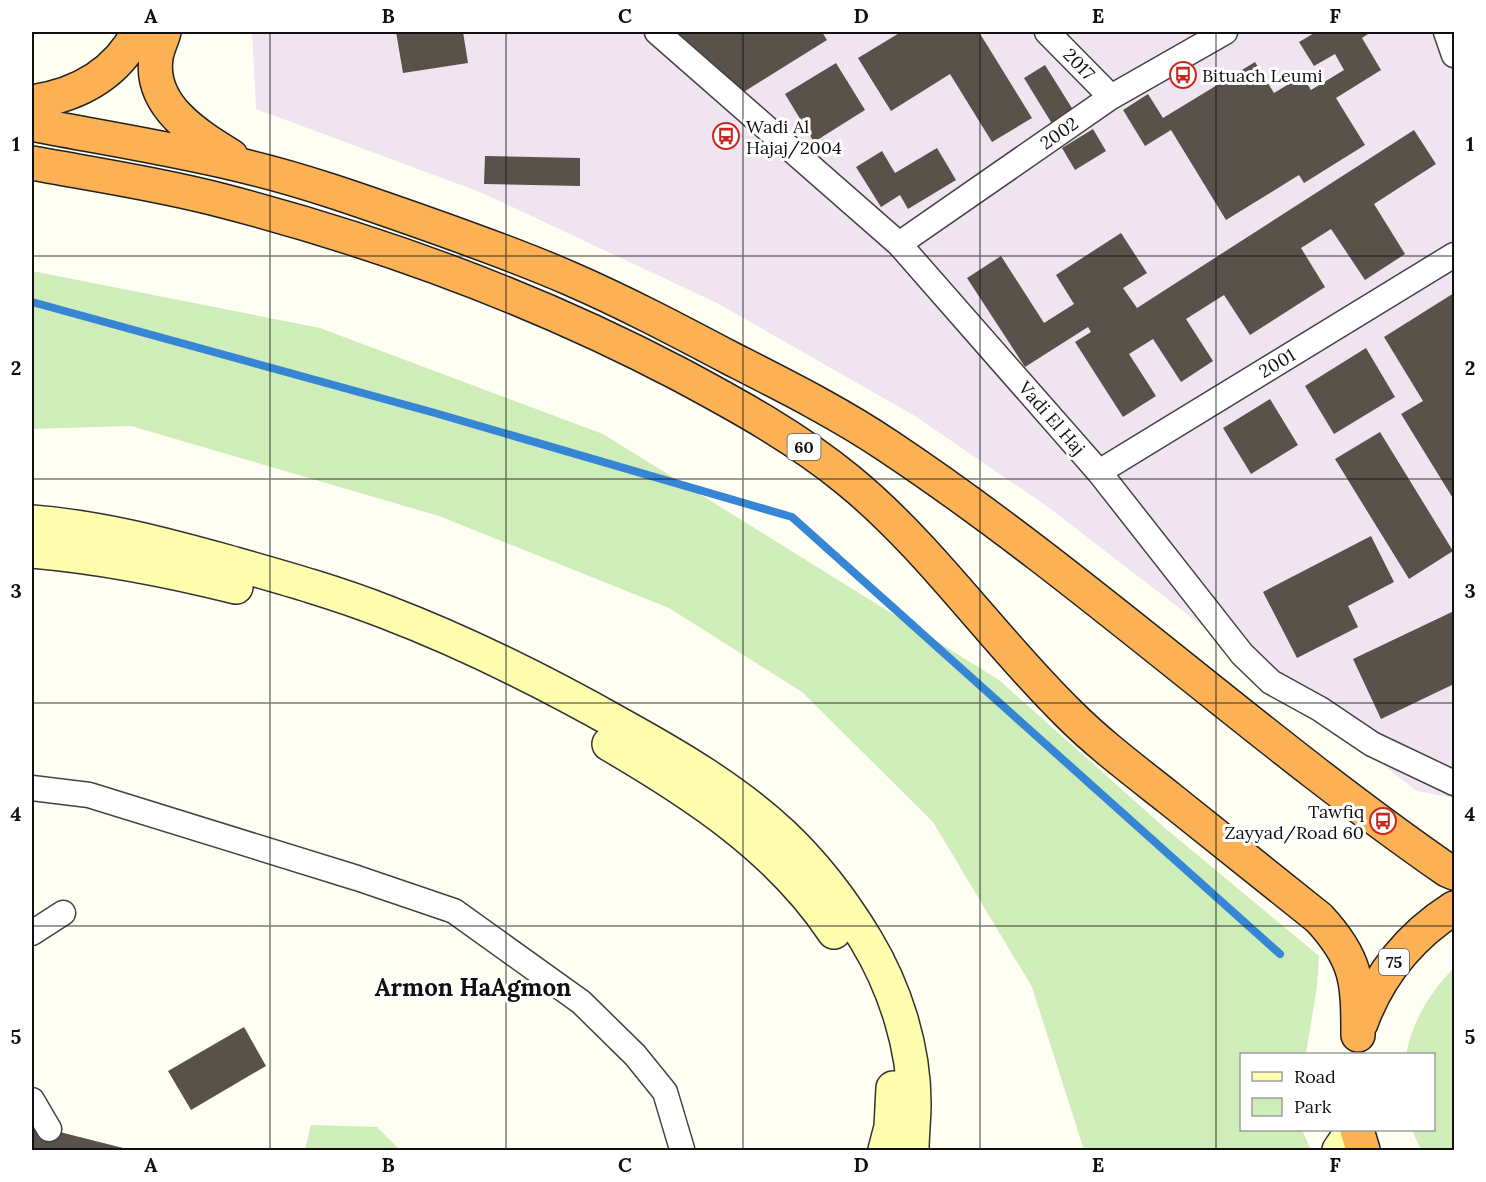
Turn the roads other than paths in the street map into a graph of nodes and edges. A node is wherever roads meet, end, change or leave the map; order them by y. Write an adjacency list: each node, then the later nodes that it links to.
1 (138, 32): 9 (highway)
2 (164, 32): 12 (highway)
3 (657, 32): 13 (street, Vadi El Haj)
4 (1047, 32): 8 (street, 2017)
5 (1224, 32): 8 (street, 2002)
6 (1446, 32): 7 (street)
7 (1455, 55)
8 (1111, 97): 13 (street, 2002)
9 (32, 102)
10 (32, 124): 12 (highway, 60)
11 (32, 163): 24 (highway, 60)
12 (248, 167): 20 (highway, 60)
13 (899, 243): 15 (street, Vadi El Haj)
14 (1455, 255): 15 (street, 2001)
15 (1099, 472): 18 (street, Vadi El Haj)
16 (32, 522): 31 (street)
17 (32, 551): 30 (street)
18 (1455, 783)
19 (32, 788): 29 (street)
20 (1455, 873)
21 (1455, 908): 24 (highway, 75)
22 (63, 913): 23 (street)
23 (32, 933)
24 (1356, 1045)
25 (32, 1100): 26 (street)
26 (49, 1129)
27 (1354, 1131): 32 (street)
28 (1355, 1131): 33 (highway)
29 (682, 1149)
30 (885, 1150)
31 (912, 1150)
32 (1339, 1150)
33 (1364, 1150)

